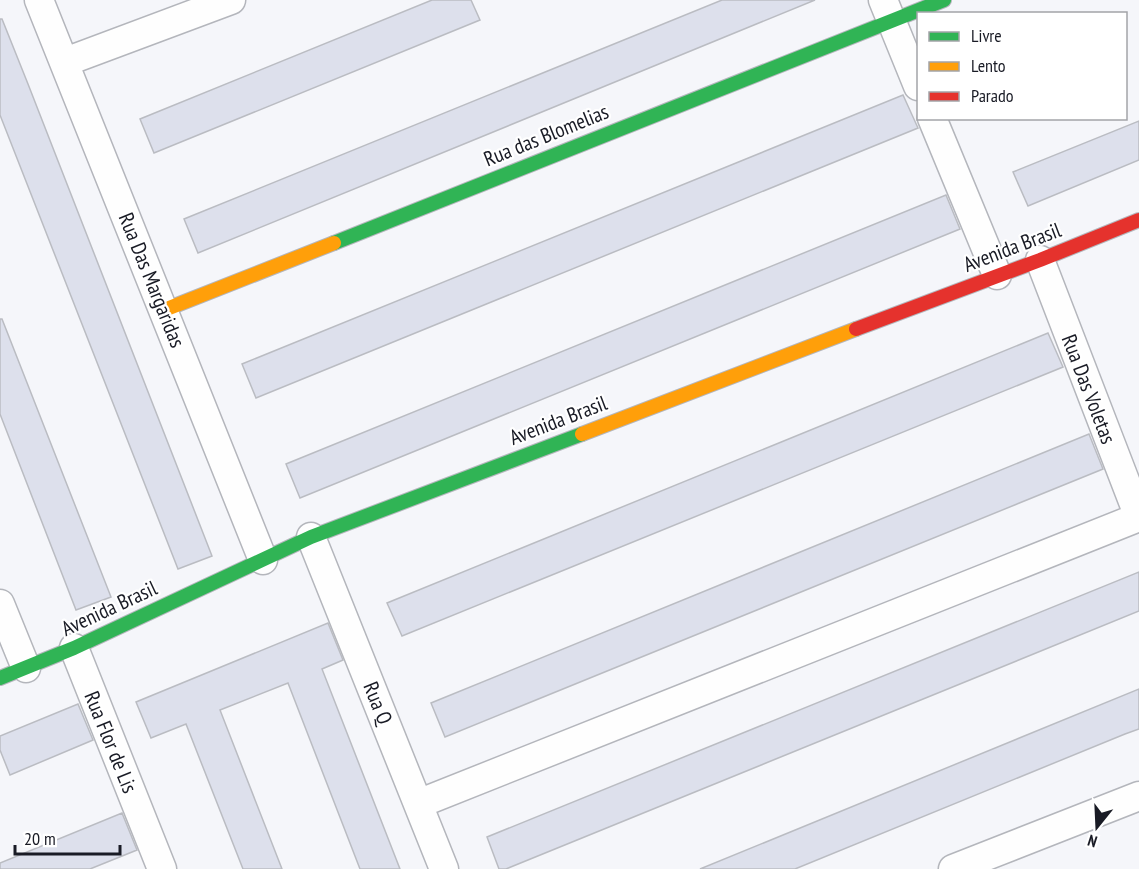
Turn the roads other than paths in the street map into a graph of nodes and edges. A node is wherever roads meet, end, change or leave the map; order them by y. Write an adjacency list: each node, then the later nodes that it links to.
1 (39, 0): 5 (street, Rua Das Margaridas)
2 (231, 0): 5 (street)
3 (944, 0): 4 (street, Rua das Blomelias)
4 (887, 10): 6 (street); 11 (street, Rua das Blomelias)
5 (65, 62): 11 (street, Rua Das Margaridas)
6 (917, 84)
7 (933, 120): 10 (street)
8 (1139, 220): 9 (street, Avenida Brasil)
9 (1040, 260): 10 (street, Avenida Brasil); 12 (street, Rua Das Voletas)
10 (997, 275): 13 (street, Avenida Brasil)
11 (164, 310): 14 (street, Rua Das Margaridas)
12 (1139, 517): 19 (street)
13 (312, 537): 14 (street, Avenida Brasil); 19 (street, Rua Q)
14 (264, 560): 16 (street, Avenida Brasil)
15 (0, 604): 17 (street)
16 (74, 648): 17 (street, Avenida Brasil); 21 (street, Rua Flor de Lis)
17 (13, 673)
18 (1139, 796): 20 (street)
19 (418, 804): 22 (street, Rua Q)
20 (992, 861): 23 (street)
21 (162, 869)
22 (444, 869)
23 (952, 869)

